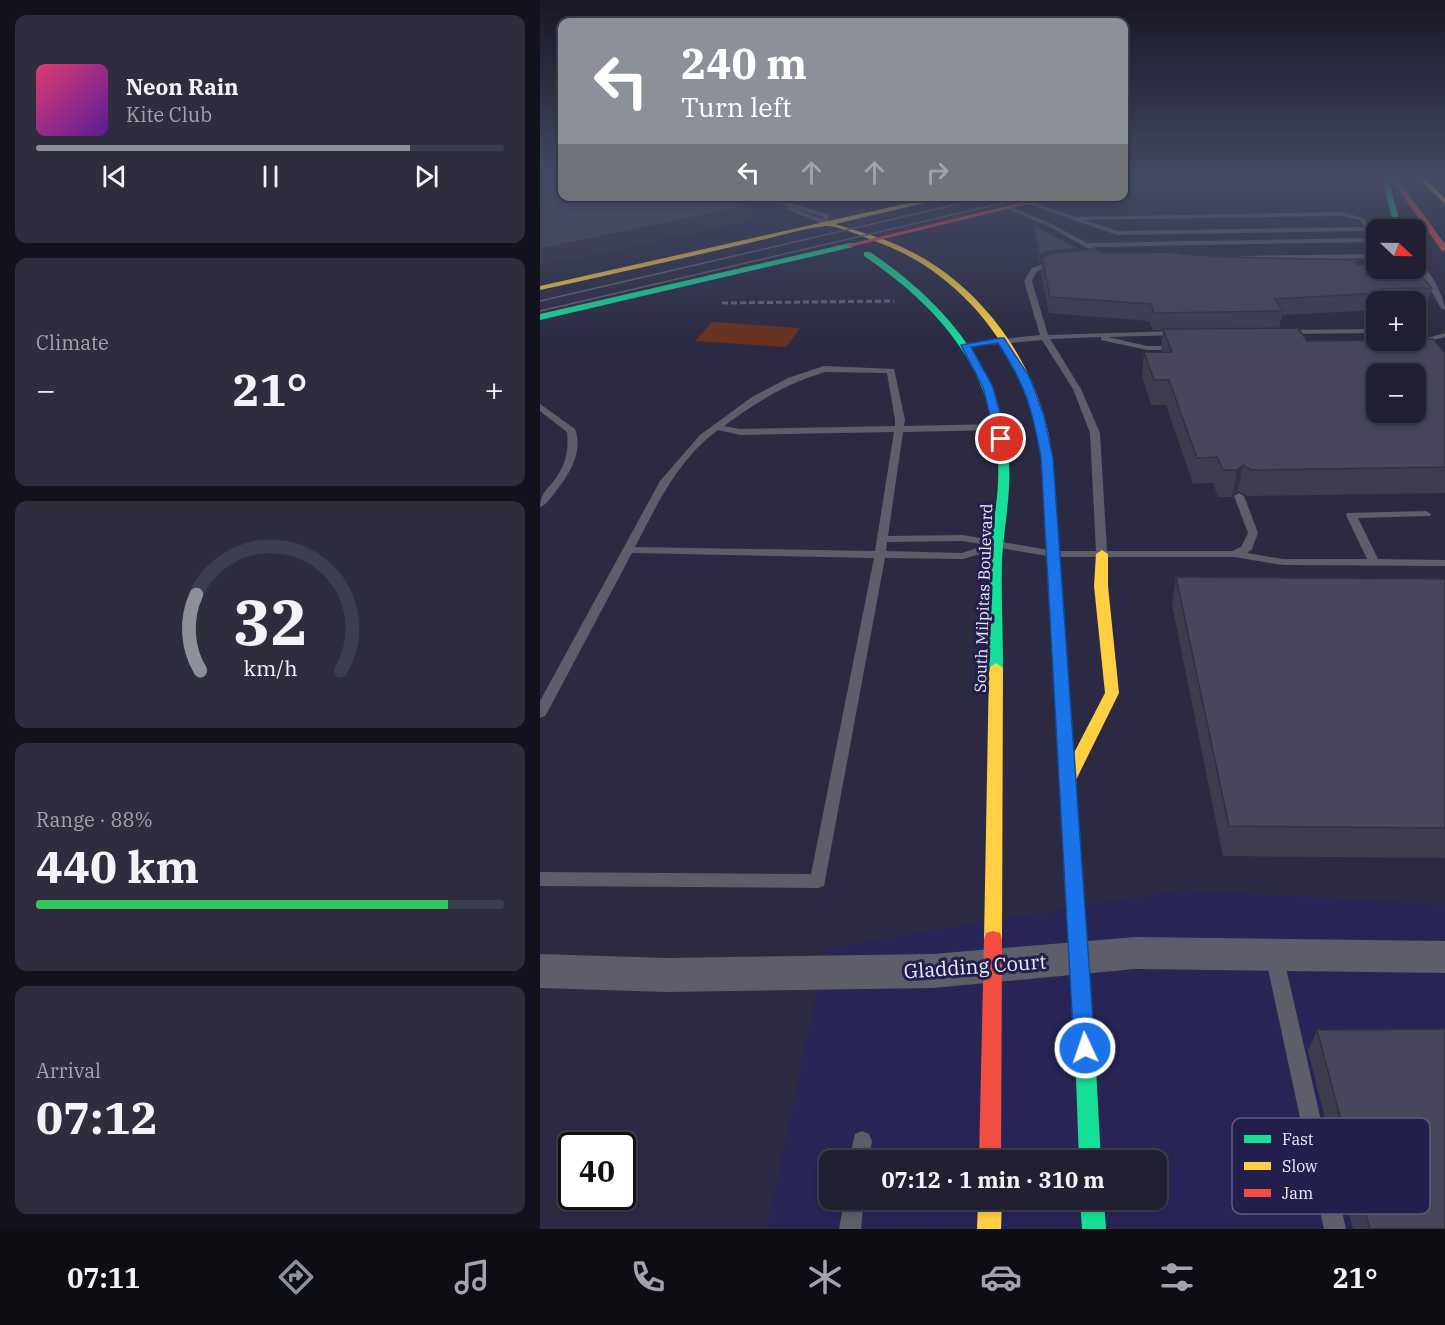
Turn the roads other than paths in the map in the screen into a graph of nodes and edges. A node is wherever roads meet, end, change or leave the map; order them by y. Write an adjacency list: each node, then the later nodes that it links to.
1 (780, 233): 19 (main road)
2 (837, 233): 11 (main road, South Milpitas Boulevard)
3 (858, 233): 9 (main road)
4 (897, 233): 9 (main road)
5 (1066, 233): 8 (lane)
6 (1434, 233): 13 (main road)
7 (1081, 234): 8 (lane)
8 (1071, 236): 12 (lane)
9 (876, 239): 11 (main road); 28 (main road)
10 (1366, 242): 12 (lane)
11 (850, 245): 21 (main road); 30 (main road, South Milpitas Boulevard)
12 (1087, 245): 16 (lane)
13 (1445, 249)
14 (1366, 256): 15 (lane)
15 (1230, 258)
16 (1101, 260)
17 (1060, 262): 26 (lane)
18 (1426, 277): 20 (lane)
19 (540, 288)
20 (1445, 309)
21 (540, 317)
22 (1366, 331): 23 (lane)
23 (1278, 332)
24 (1184, 333): 25 (lane)
25 (1092, 334): 26 (lane); 31 (lane)
26 (1044, 336): 28 (lane); 43 (lane)
27 (1445, 336): 29 (lane)
28 (1000, 340): 30 (lane); 42 (main road)
29 (1426, 340)
30 (966, 345): 34 (main road, South Milpitas Boulevard)
31 (1190, 348)
32 (541, 408): 37 (lane)
33 (715, 427): 35 (lane); 35 (lane); 41 (lane)
34 (1000, 427): 35 (lane); 40 (main road, South Milpitas Boulevard)
35 (900, 431): 39 (lane)
36 (1239, 496): 44 (lane)
37 (540, 504)
38 (1426, 514): 46 (lane)
39 (884, 539): 40 (lane); 45 (lane)
40 (998, 546): 42 (lane); 45 (lane); 54 (main road, South Milpitas Boulevard)
41 (628, 550): 45 (lane); 48 (lane)
42 (1054, 554): 43 (lane); 49 (main road)
43 (1102, 554): 44 (lane); 49 (main road)
44 (1233, 554): 46 (lane)
45 (881, 556): 50 (lane)
46 (1374, 562): 47 (lane)
47 (1445, 563)
48 (540, 713)
49 (1068, 780): 53 (main road)
50 (540, 879)
51 (1274, 955): 52 (street, Gladding Court); 53 (street, Gladding Court); 56 (lane)
52 (1445, 957)
53 (1080, 958): 54 (street, Gladding Court); 58 (main road)
54 (993, 966): 55 (street, Gladding Court); 57 (main road, South Milpitas Boulevard)
55 (540, 971)
56 (1310, 1118)
57 (990, 1150)
58 (1089, 1150)
59 (853, 1210): 63 (lane)
60 (990, 1210): 64 (main road)
61 (1093, 1210): 65 (main road)
62 (1332, 1214): 66 (lane)
63 (850, 1229)
64 (989, 1229)
65 (1094, 1229)
66 (1335, 1229)

